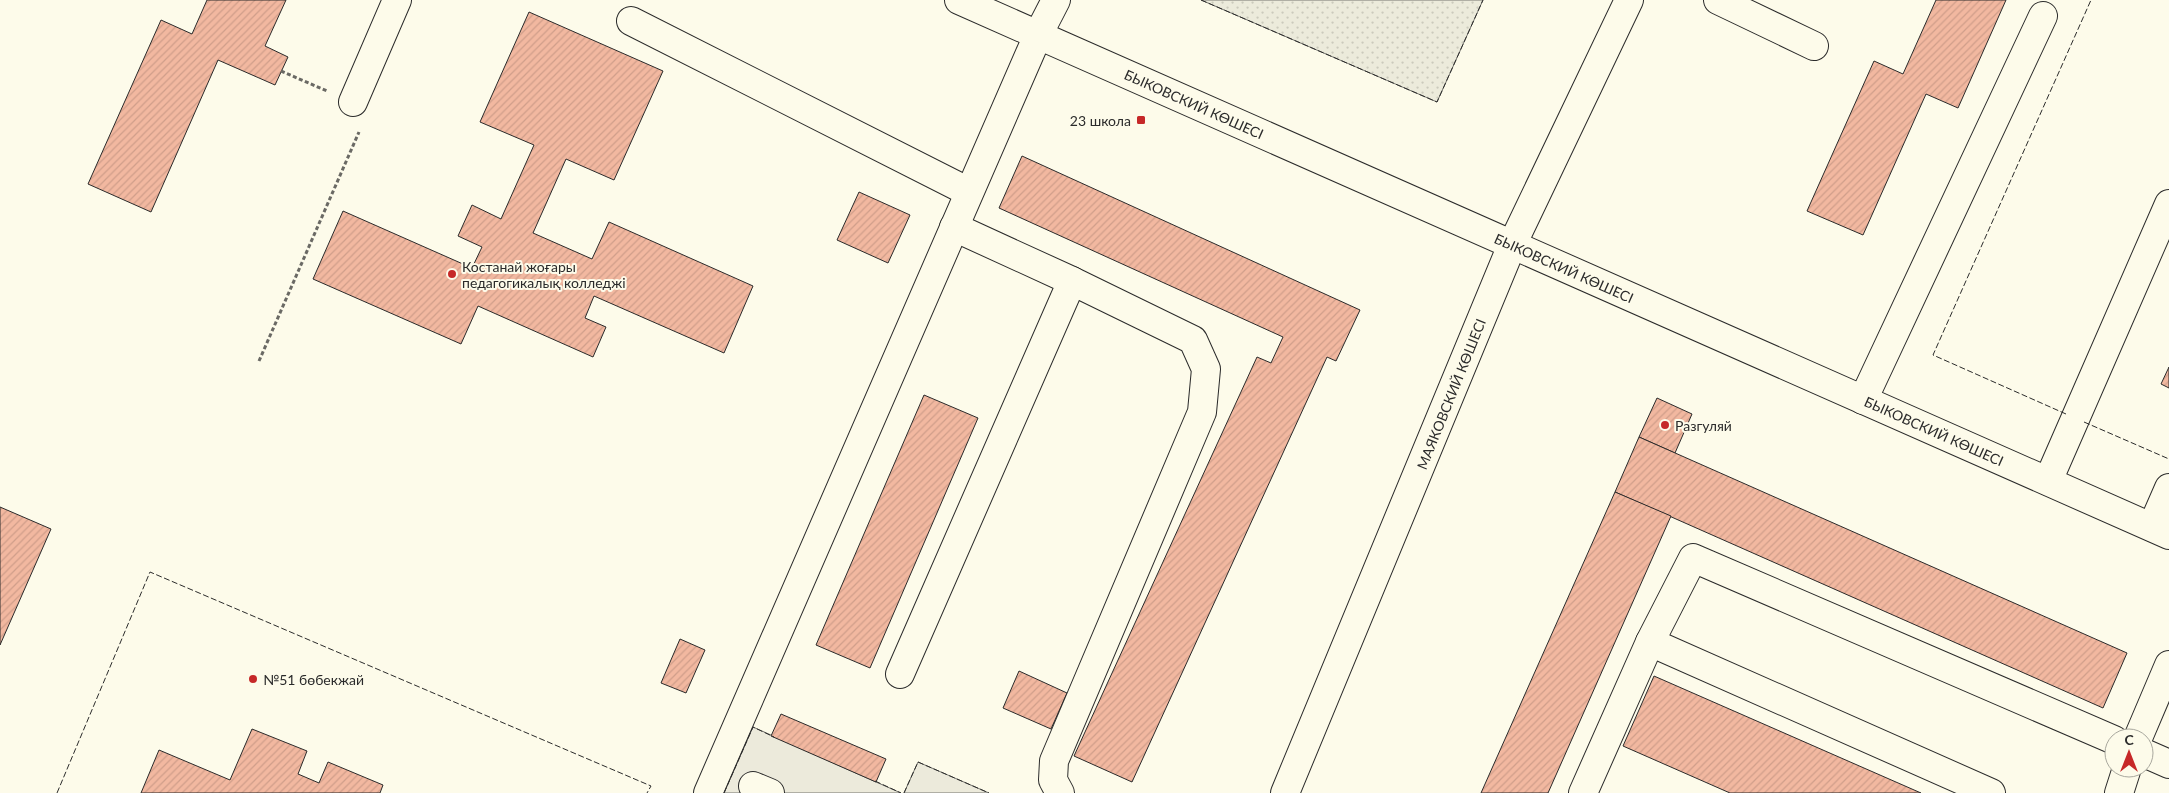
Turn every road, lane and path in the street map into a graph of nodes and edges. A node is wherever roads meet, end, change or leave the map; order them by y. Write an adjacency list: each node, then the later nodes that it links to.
1 (397, 0): 11 (main road)
2 (959, 0): 8 (main road, БЫКОВСКИЙ КӨШЕСІ)
3 (1056, 0): 8 (main road)
4 (1629, 0): 15 (main road, МАЯКОВСКИЙ КӨШЕСІ)
5 (1718, 0): 9 (main road)
6 (2043, 16): 18 (main road)
7 (631, 21): 12 (main road)
8 (1038, 35): 12 (main road); 15 (main road, БЫКОВСКИЙ КӨШЕСІ)
9 (1814, 46)
10 (281, 71): 11 (path)
11 (353, 102): 17 (path)
12 (969, 192): 14 (main road)
13 (2169, 204): 19 (main road)
14 (954, 227): 16 (main road); 30 (main road)
15 (1512, 245): 18 (main road, БЫКОВСКИЙ КӨШЕСІ); 32 (main road, МАЯКОВСКИЙ КӨШЕСІ)
16 (1072, 281): 24 (main road); 31 (main road)
17 (259, 361)
18 (1863, 400): 19 (main road, БЫКОВСКИЙ КӨШЕСІ)
19 (2048, 481): 21 (main road, БЫКОВСКИЙ КӨШЕСІ)
20 (2169, 488): 21 (main road)
21 (2160, 531)
22 (1650, 642): 26 (main road); 33 (main road); 34 (main road)
23 (2169, 665): 25 (main road)
24 (900, 674)
25 (2142, 728)
26 (2104, 736)
27 (2154, 757): 28 (main road)
28 (2169, 764)
29 (2124, 778): 35 (main road)
30 (708, 793)
31 (1060, 793)
32 (1285, 793)
33 (1583, 793)
34 (1991, 793)
35 (2119, 793)

